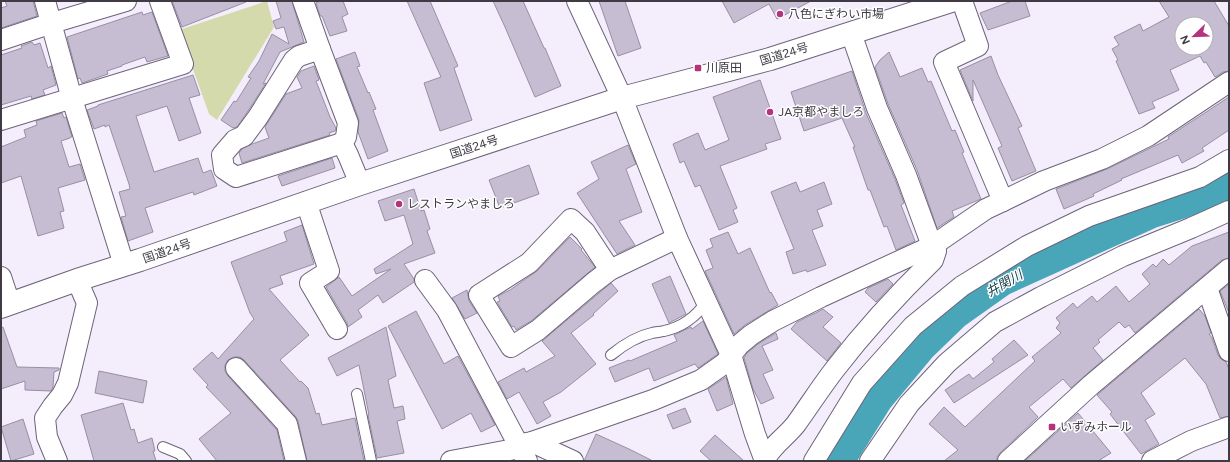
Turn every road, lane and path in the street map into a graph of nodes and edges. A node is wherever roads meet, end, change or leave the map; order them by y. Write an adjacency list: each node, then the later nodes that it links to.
1 (45, 1): 8 (street)
2 (126, 1): 8 (street)
3 (160, 1): 14 (street)
4 (303, 1): 11 (street)
5 (578, 1): 13 (street)
6 (951, 1): 9 (highway, 国道24号)
7 (962, 1): 19 (street)
8 (52, 23): 10 (street); 14 (street)
9 (851, 33): 13 (highway, 国道24号); 23 (street)
10 (1, 40)
11 (320, 49): 16 (street); 16 (street)
12 (1229, 82): 19 (street)
13 (622, 98): 18 (highway, 国道24号); 22 (street)
14 (72, 99): 15 (street); 24 (street)
15 (1, 120)
16 (342, 143): 18 (street)
17 (1229, 160): 50 (street)
18 (360, 184): 20 (highway, 国道24号)
19 (1002, 201): 23 (street)
20 (306, 202): 24 (highway, 国道24号); 33 (street)
21 (1229, 211): 51 (street)
22 (677, 238): 26 (street); 31 (street)
23 (932, 246): 36 (street); 49 (street)
24 (124, 265): 28 (highway, 国道24号)
25 (1229, 269): 30 (street)
26 (610, 270): 26 (street)
27 (1, 277): 32 (street)
28 (77, 280): 32 (highway, 国道24号); 43 (street)
29 (424, 280): 41 (street)
30 (1207, 288): 34 (street); 52 (street)
31 (706, 302): 35 (lane); 36 (street)
32 (5, 306)
33 (337, 329)
34 (1229, 350)
35 (611, 355)
36 (731, 355): 41 (street); 49 (street)
37 (236, 368): 45 (street)
38 (357, 394): 46 (lane)
39 (1229, 427): 53 (street)
40 (163, 447): 44 (lane)
41 (526, 450): 42 (street); 48 (street)
42 (481, 459): 47 (street)
43 (57, 461)
44 (186, 461)
45 (296, 461)
46 (371, 461)
47 (451, 461)
48 (573, 461)
49 (764, 461)
50 (814, 461)
51 (870, 461)
52 (1008, 461)
53 (1152, 461)

